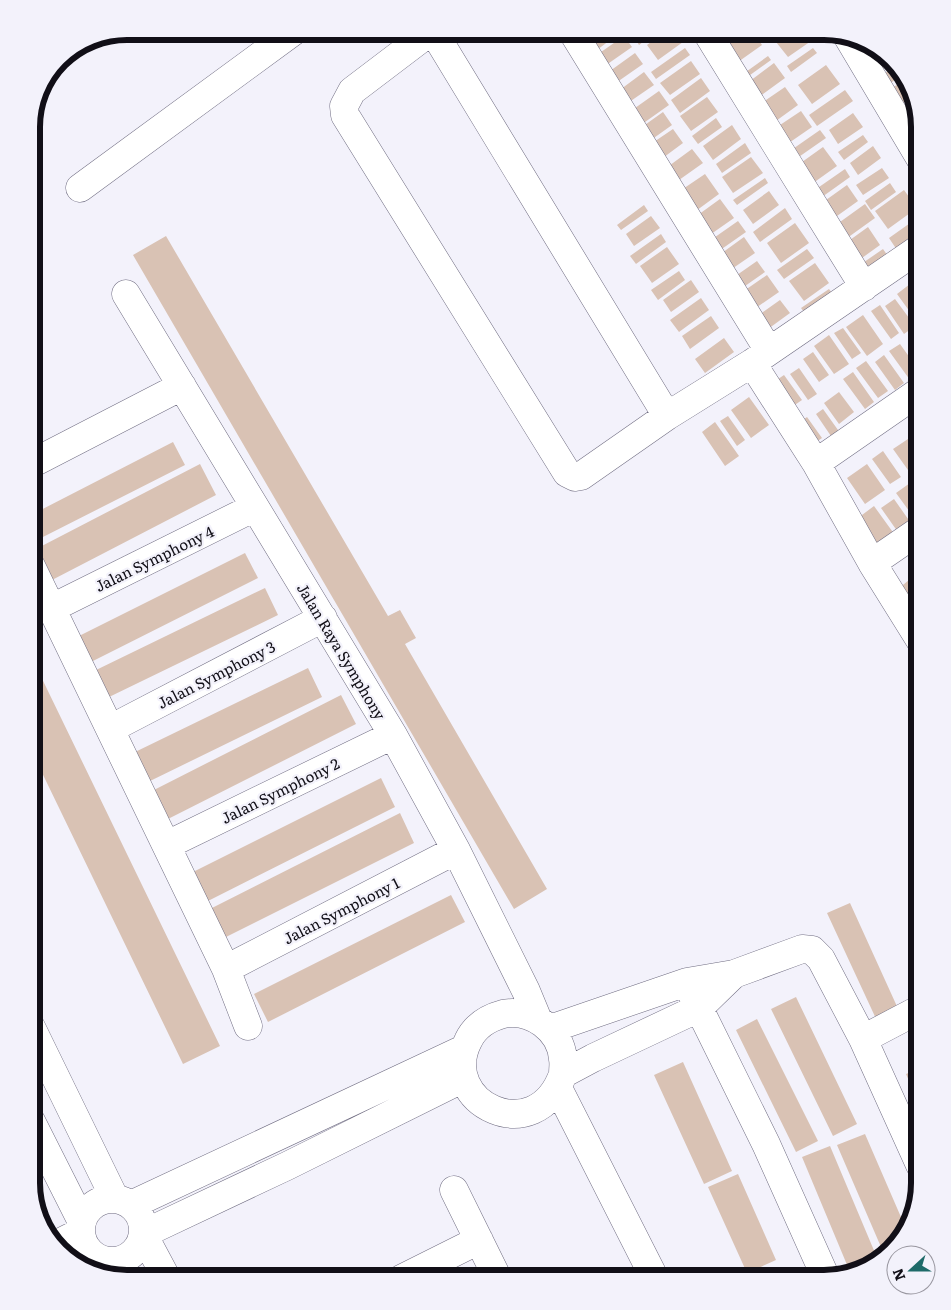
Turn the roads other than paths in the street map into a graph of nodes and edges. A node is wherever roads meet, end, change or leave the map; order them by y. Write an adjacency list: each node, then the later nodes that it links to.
1 (282, 40): 8 (street)
2 (420, 40): 15 (street)
3 (437, 40): 15 (street)
4 (577, 40): 12 (street)
5 (712, 40): 10 (street)
6 (853, 45): 7 (street)
7 (911, 143)
8 (80, 188)
9 (911, 254): 10 (street)
10 (864, 287): 12 (street)
11 (126, 294): 13 (street, Jalan Raya Symphony)
12 (761, 357): 15 (street); 17 (street)
13 (182, 386): 16 (street); 18 (street, Jalan Raya Symphony)
14 (911, 397): 17 (street)
15 (667, 416)
16 (40, 459)
17 (816, 463): 20 (street)
18 (255, 508): 22 (street, Jalan Symphony 4); 23 (street, Jalan Raya Symphony)
19 (911, 536): 20 (street)
20 (872, 563): 24 (street)
21 (40, 584): 22 (street)
22 (52, 608): 25 (street)
23 (322, 618): 25 (street, Jalan Symphony 3); 26 (street, Jalan Raya Symphony)
24 (911, 626)
25 (110, 729): 27 (street)
26 (393, 735): 27 (street, Jalan Symphony 2); 28 (street, Jalan Raya Symphony)
27 (167, 845): 29 (street)
28 (456, 850): 29 (street, Jalan Symphony 1); 34 (street, Jalan Raya Symphony)
29 (226, 969): 35 (street)
30 (734, 974): 31 (street); 32 (street); 36 (street)
31 (686, 982): 32 (street); 34 (street)
32 (699, 1008): 40 (street); 53 (street)
33 (911, 1014): 36 (street)
34 (544, 1024): 38 (street); 40 (street)
35 (248, 1026)
36 (863, 1039): 42 (street)
37 (40, 1045): 44 (street)
38 (464, 1048): 39 (street); 44 (street)
39 (464, 1078): 40 (street); 46 (street)
40 (560, 1081): 52 (street)
41 (40, 1145): 45 (street)
42 (911, 1145)
43 (454, 1190): 47 (street)
44 (123, 1202): 45 (street); 46 (street)
45 (73, 1233): 48 (street)
46 (143, 1234): 48 (street); 49 (street)
47 (479, 1240): 50 (street); 51 (street)
48 (110, 1268)
49 (161, 1270)
50 (419, 1270)
51 (494, 1270)
52 (651, 1270)
53 (822, 1270)

